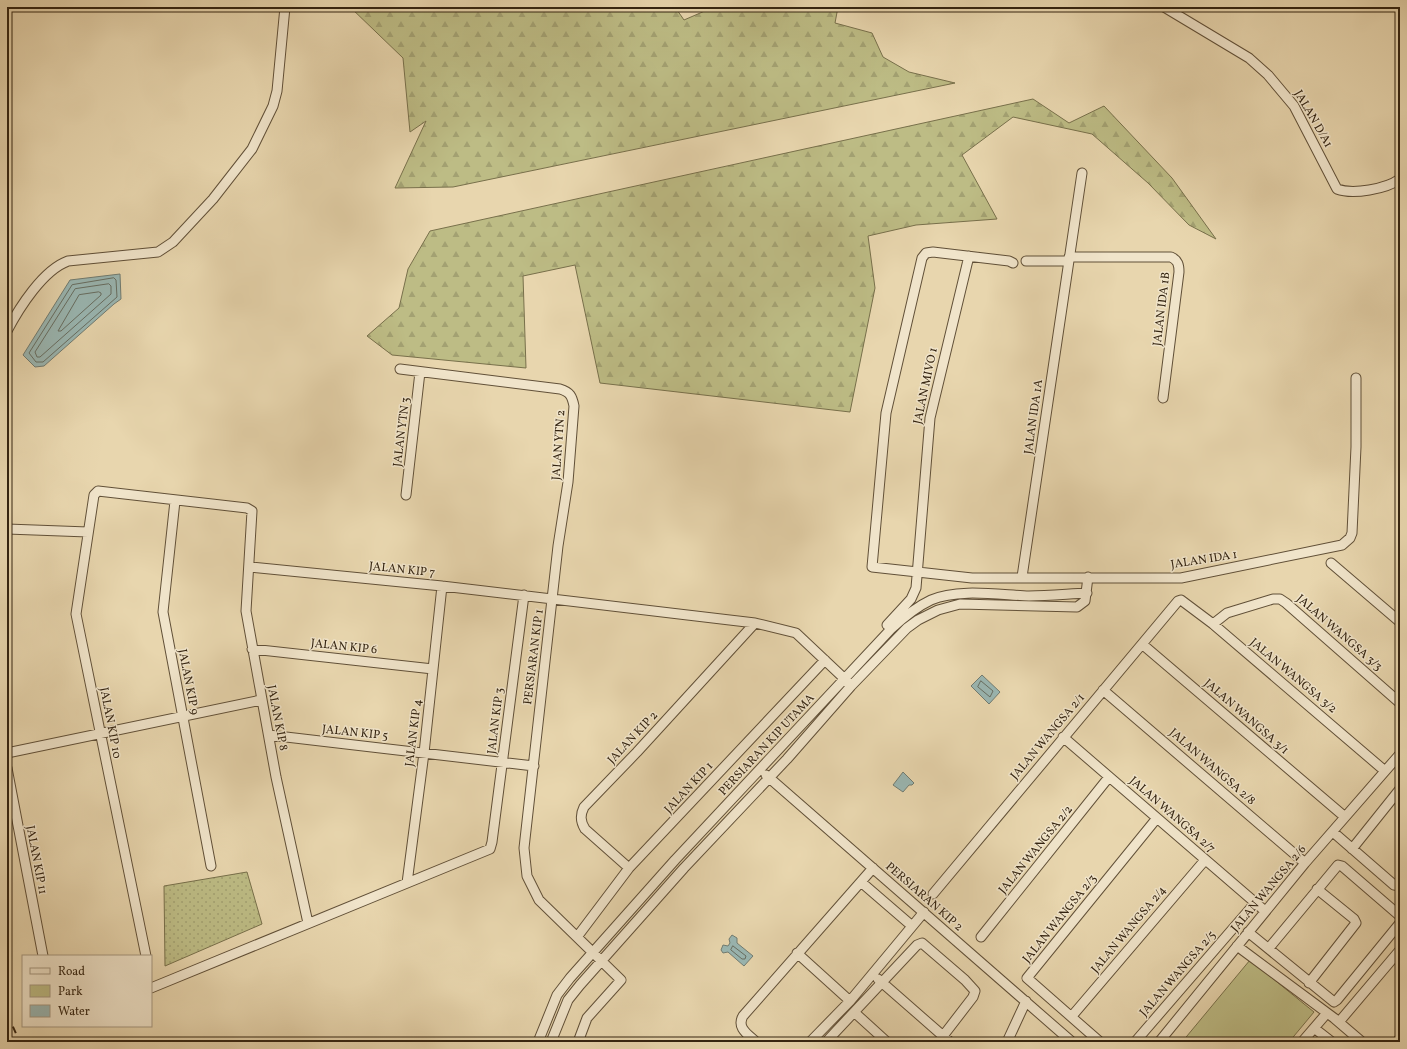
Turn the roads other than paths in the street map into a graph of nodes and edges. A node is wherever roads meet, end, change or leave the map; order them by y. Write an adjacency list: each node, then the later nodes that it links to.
1 (285, 7): 9 (street)
2 (1164, 7): 4 (street, JALAN D/A1)
3 (1082, 173): 6 (street, JALAN IDA 1A)
4 (1400, 179)
5 (969, 256): 8 (street); 21 (street, JALAN MIVO 1); 21 (street, JALAN IDA 1)
6 (1069, 259): 7 (street); 14 (street, JALAN IDA 1B); 22 (street, JALAN IDA 1A)
7 (1026, 261)
8 (1013, 263)
9 (10, 317): 10 (street)
10 (7, 331)
11 (400, 369): 12 (street, JALAN YTN 2)
12 (420, 372): 15 (street, JALAN YTN 3); 27 (street, JALAN YTN 2)
13 (1356, 378): 23 (street, JALAN IDA 1)
14 (1163, 398)
15 (406, 495)
16 (175, 501): 18 (street, JALAN KIP 10); 20 (street, JALAN KIP 8); 42 (street, JALAN KIP 9)
17 (7, 529): 18 (street)
18 (88, 532): 43 (street, JALAN KIP 10)
19 (1331, 563): 32 (street)
20 (250, 567): 24 (street, JALAN KIP 7); 35 (street, JALAN KIP 8)
21 (918, 571): 22 (street, JALAN IDA 1); 38 (street, JALAN MIVO 1)
22 (1022, 577): 23 (street, JALAN IDA 1)
23 (1088, 577): 25 (street)
24 (442, 586): 26 (street, JALAN KIP 7); 37 (street, JALAN KIP 4)
25 (1087, 593): 29 (street, PERSIARAN KIP UTAMA); 30 (street, PERSIARAN KIP UTAMA)
26 (524, 596): 27 (street, JALAN KIP 7); 49 (street, JALAN KIP 3)
27 (553, 599): 31 (street, PERSIARAN KIP 1); 50 (street, PERSIARAN KIP 1)
28 (1184, 601): 33 (street, JALAN WANGSA 3/2); 34 (street, JALAN WANGSA 2/1)
29 (921, 605): 30 (street); 38 (street, PERSIARAN KIP UTAMA)
30 (926, 615): 38 (street, PERSIARAN KIP UTAMA)
31 (755, 622): 36 (street, PERSIARAN KIP 1); 64 (street, JALAN KIP 2)
32 (1400, 622)
33 (1213, 624): 41 (street, JALAN WANGSA 3/3); 53 (street, JALAN WANGSA 3/2)
34 (1142, 644): 39 (street, JALAN WANGSA 2/1); 57 (street, JALAN WANGSA 3/1)
35 (252, 649): 37 (street, JALAN KIP 6); 40 (street, JALAN KIP 8)
36 (825, 660): 38 (street, PERSIARAN KIP 1); 64 (street, JALAN KIP 1)
37 (433, 670): 47 (street, JALAN KIP 4)
38 (848, 683): 52 (street, PERSIARAN KIP UTAMA); 55 (street, PERSIARAN KIP UTAMA)
39 (1103, 690): 45 (street, JALAN WANGSA 2/1); 62 (street, JALAN WANGSA 2/8)
40 (261, 700): 42 (street); 44 (street, JALAN KIP 8)
41 (1400, 703)
42 (183, 717): 43 (street); 63 (street, JALAN KIP 9)
43 (100, 734): 46 (street); 87 (street, JALAN KIP 10)
44 (269, 735): 47 (street, JALAN KIP 5); 75 (street, JALAN KIP 8)
45 (1063, 737): 54 (street, JALAN WANGSA 2/7); 70 (street, JALAN WANGSA 2/1)
46 (7, 753)
47 (424, 753): 49 (street, JALAN KIP 5); 67 (street, JALAN KIP 4)
48 (1400, 754): 53 (street, JALAN WANGSA 2/6)
49 (503, 762): 50 (street, JALAN KIP 5); 67 (street, JALAN KIP 3)
50 (534, 766): 79 (street, PERSIARAN KIP 1)
51 (7, 768): 86 (street, JALAN KIP 11)
52 (760, 770): 55 (street, PERSIARAN KIP 2); 84 (street, PERSIARAN KIP UTAMA)
53 (1385, 771): 57 (street, JALAN WANGSA 2/6)
54 (1109, 777): 58 (street, JALAN WANGSA 2/7); 80 (street, JALAN WANGSA 2/2)
55 (770, 778): 65 (street, PERSIARAN KIP 2); 88 (street, PERSIARAN KIP UTAMA)
56 (1400, 789): 60 (street)
57 (1345, 817): 59 (street, JALAN WANGSA 2/6)
58 (1157, 818): 61 (street, JALAN WANGSA 2/7); 99 (street, JALAN WANGSA 2/3)
59 (1333, 832): 60 (street); 62 (street, JALAN WANGSA 2/6)
60 (1352, 849): 68 (street)
61 (1205, 860): 71 (street, JALAN WANGSA 2/7); 99 (street, JALAN WANGSA 2/4)
62 (1305, 863): 72 (street, JALAN WANGSA 2/6)
63 (211, 866)
64 (629, 868): 79 (street, JALAN KIP 1)
65 (874, 868): 66 (street); 73 (street, PERSIARAN KIP 2)
66 (861, 882): 77 (street); 85 (street)
67 (407, 883): 75 (street)
68 (1400, 886)
69 (1317, 889): 74 (street); 82 (street); 93 (street)
70 (934, 894)
71 (1255, 903): 72 (street, JALAN WANGSA 2/7); 115 (street, JALAN WANGSA 2/5)
72 (1265, 911): 78 (street, JALAN WANGSA 2/6)
73 (924, 912): 77 (street); 96 (street, PERSIARAN KIP 2)
74 (1400, 916)
75 (308, 923): 94 (street)
76 (1400, 923): 93 (street)
77 (912, 926): 89 (street)
78 (1248, 932): 81 (street, JALAN WANGSA 2/6); 82 (street)
79 (577, 937): 84 (street, PERSIARAN KIP 1)
80 (981, 937)
81 (1237, 946): 98 (street); 116 (street, JALAN WANGSA 2/6)
82 (1269, 948): 93 (street)
83 (1400, 950): 100 (street)
84 (593, 953): 88 (street, PERSIARAN KIP 1); 104 (street, PERSIARAN KIP UTAMA)
85 (797, 953): 95 (street); 107 (street)
86 (43, 955)
87 (146, 955)
88 (603, 962): 105 (street, PERSIARAN KIP UTAMA); 106 (street, PERSIARAN KIP 1)
89 (880, 964): 90 (street); 91 (street)
90 (872, 974): 92 (street); 95 (street)
91 (891, 974): 92 (street); 102 (street)
92 (882, 983): 97 (street); 102 (street)
93 (1309, 983)
94 (152, 986)
95 (850, 1001): 108 (street)
96 (1026, 1002): 112 (street); 113 (street, PERSIARAN KIP 2)
97 (854, 1012): 109 (street); 110 (street)
98 (1327, 1013): 100 (street); 101 (street)
99 (1072, 1016): 114 (street, JALAN WANGSA 2/3)
100 (1339, 1022): 119 (street)
101 (1314, 1028): 117 (street); 118 (street)
102 (943, 1036): 111 (street)
103 (1400, 1038): 120 (street)
104 (538, 1042)
105 (550, 1042)
106 (578, 1042)
107 (756, 1042)
108 (810, 1042)
109 (826, 1042)
110 (887, 1042)
111 (950, 1042)
112 (1007, 1042)
113 (1072, 1042)
114 (1100, 1042)
115 (1136, 1042)
116 (1159, 1042)
117 (1302, 1042)
118 (1332, 1042)
119 (1362, 1042)
120 (1397, 1042)

